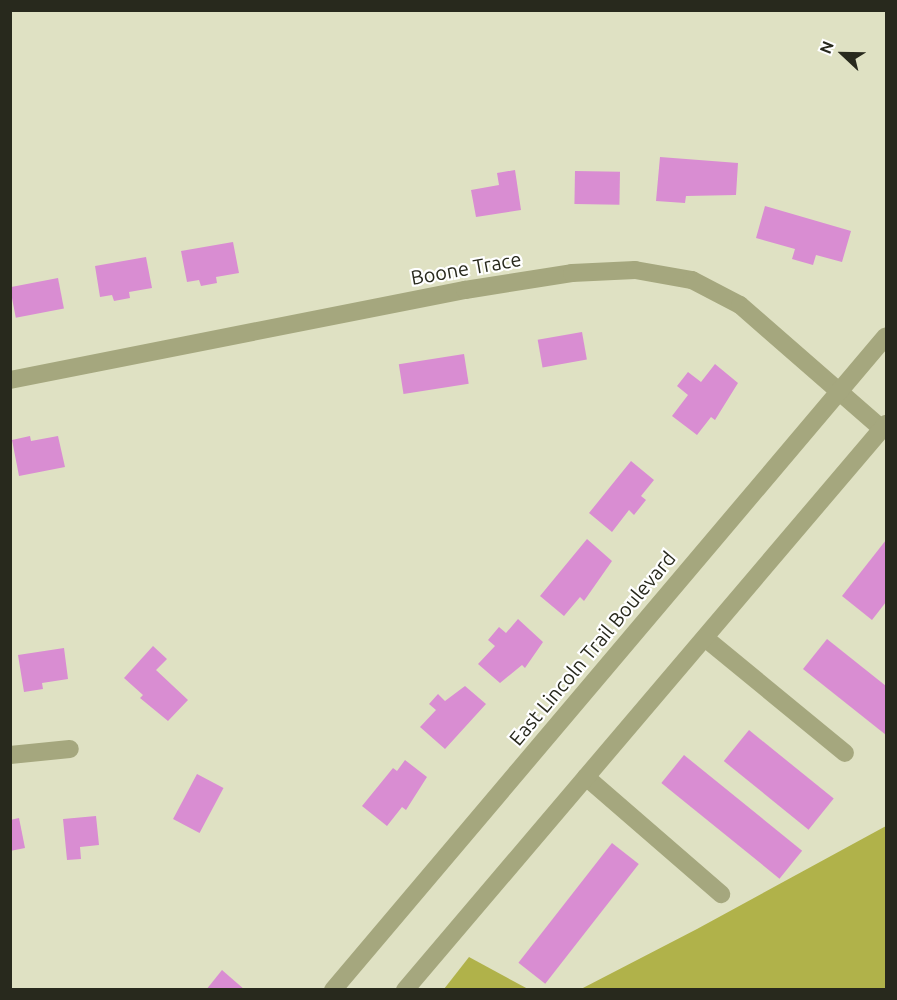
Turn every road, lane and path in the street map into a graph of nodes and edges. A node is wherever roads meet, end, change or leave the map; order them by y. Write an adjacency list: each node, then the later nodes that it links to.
1 (886, 336): 3 (street, East Lincoln Trail Boulevard)
2 (10, 380): 3 (street, Boone Trace)
3 (839, 391): 4 (street, Boone Trace); 11 (street, East Lincoln Trail Boulevard)
4 (884, 426): 5 (street)
5 (705, 638): 7 (street); 9 (street)
6 (70, 749): 8 (street)
7 (845, 753)
8 (10, 755)
9 (586, 777): 10 (street); 12 (street)
10 (721, 894)
11 (333, 990)
12 (405, 990)

